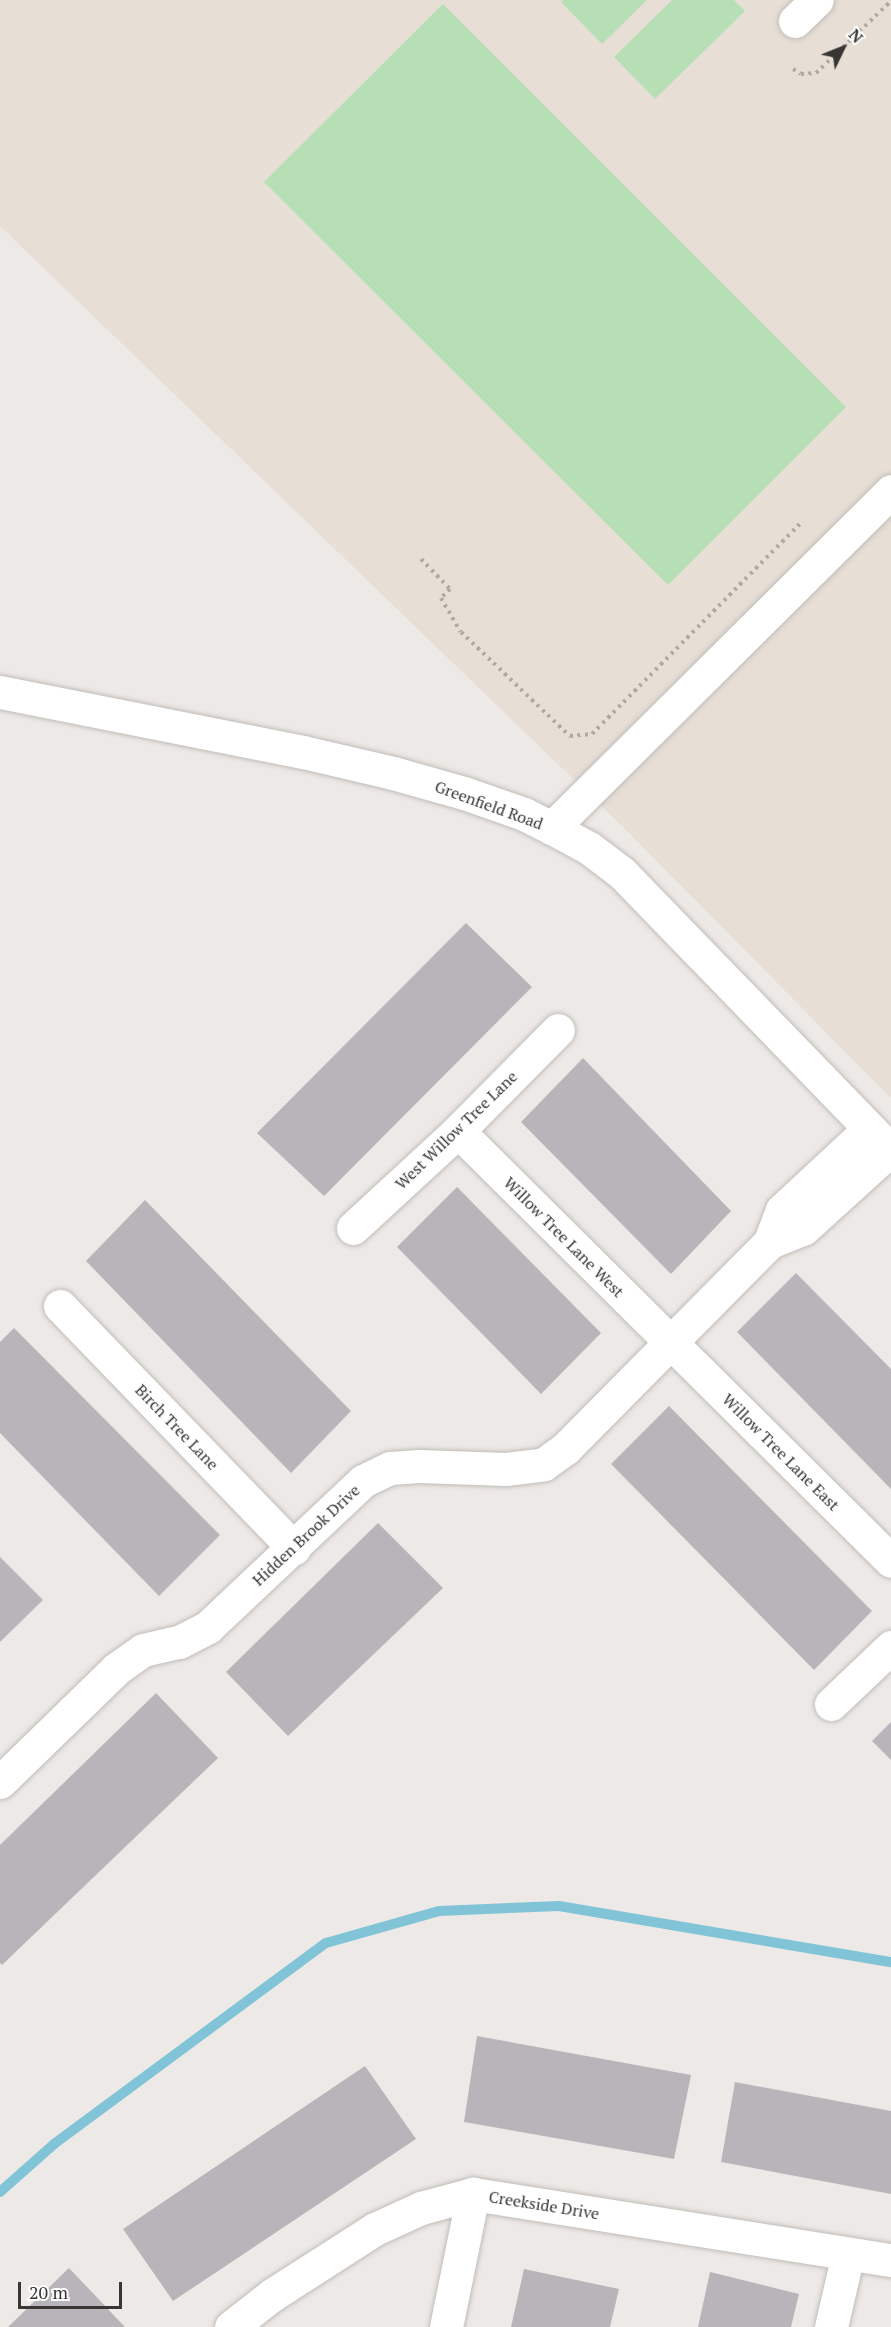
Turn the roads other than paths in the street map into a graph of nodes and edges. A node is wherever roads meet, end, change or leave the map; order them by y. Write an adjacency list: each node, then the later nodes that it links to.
1 (891, 491): 3 (street)
2 (0, 692): 3 (street, Greenfield Road)
3 (552, 828): 6 (street, Greenfield Road)
4 (558, 1030): 5 (street, West Willow Tree Lane)
5 (458, 1131): 7 (street, West Willow Tree Lane); 9 (street, Willow Tree Lane West)
6 (883, 1144): 9 (street, Hidden Brook Drive)
7 (352, 1228)
8 (60, 1306): 10 (street, Birch Tree Lane)
9 (671, 1343): 10 (street, Hidden Brook Drive); 11 (street, Willow Tree Lane East)
10 (294, 1548): 14 (street, Hidden Brook Drive)
11 (891, 1561)
12 (891, 1647): 13 (street)
13 (831, 1704)
14 (5, 1768)
15 (473, 2194): 16 (street, Creekside Drive); 18 (street, Creekside Drive); 19 (street)
16 (848, 2254): 17 (street, Creekside Drive); 20 (street)
17 (891, 2260)
18 (231, 2327)
19 (446, 2327)
20 (831, 2327)

